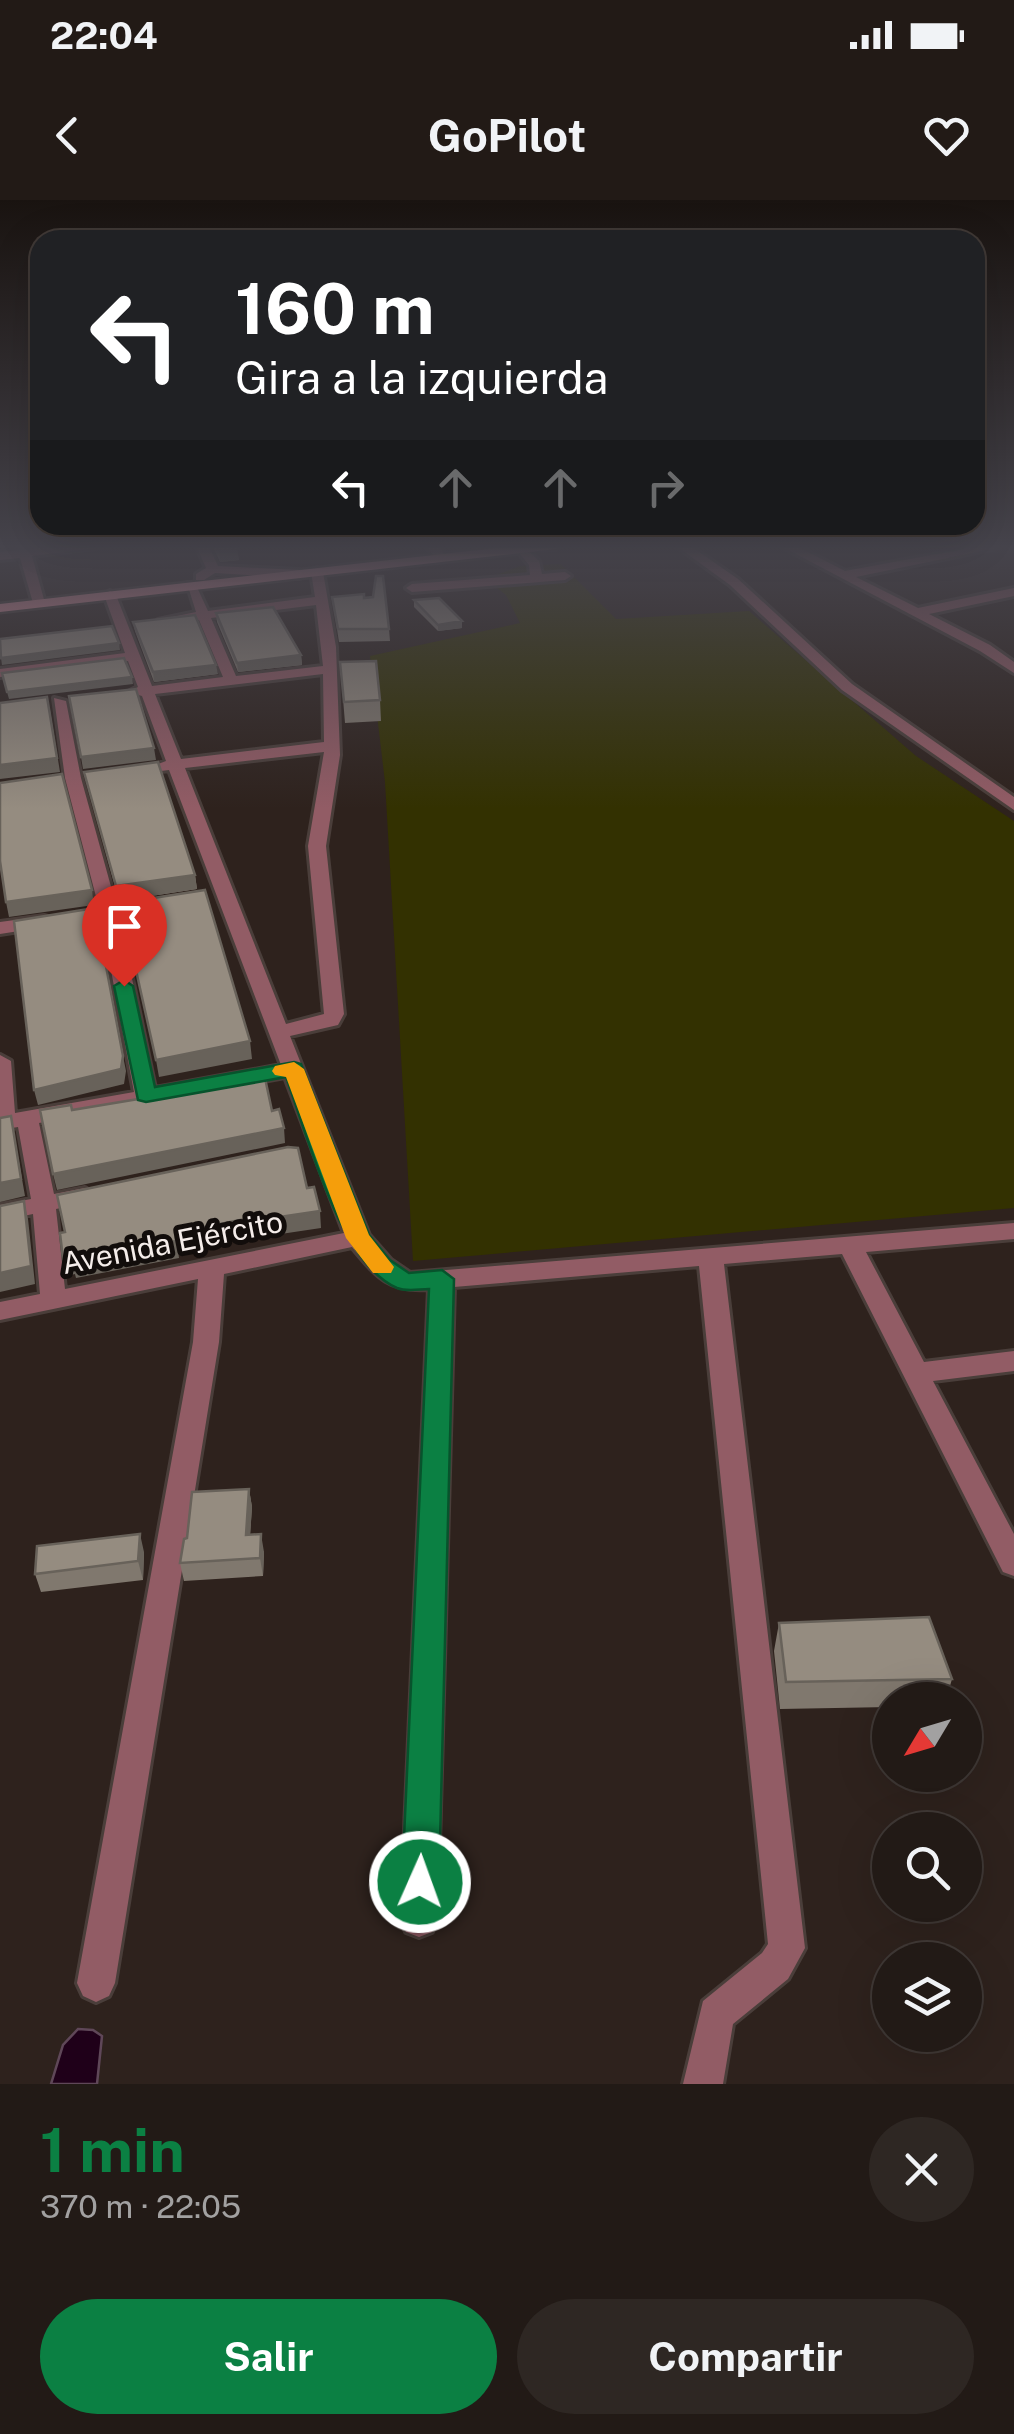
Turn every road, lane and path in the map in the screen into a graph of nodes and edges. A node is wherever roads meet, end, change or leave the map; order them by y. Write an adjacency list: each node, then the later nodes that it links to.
1 (124, 633): 8 (street)
2 (211, 633): 12 (street)
3 (325, 633): 9 (street)
4 (789, 633): 19 (street)
5 (955, 633): 7 (street)
6 (1014, 642): 7 (street)
7 (985, 648): 10 (street)
8 (133, 656): 11 (street); 13 (street)
9 (330, 669): 12 (street); 16 (street)
10 (1014, 669)
11 (0, 673)
12 (231, 680): 13 (street)
13 (146, 690): 14 (street); 17 (street)
14 (112, 695)
15 (58, 701): 20 (street)
16 (332, 746): 17 (street); 22 (street)
17 (175, 764): 18 (street); 22 (street)
18 (141, 768)
19 (1014, 805)
20 (100, 913): 21 (street); 25 (street)
21 (0, 928)
22 (279, 1032): 24 (street)
23 (0, 1061): 26 (street)
24 (294, 1069): 25 (street); 31 (street)
25 (146, 1096): 26 (street)
26 (11, 1121): 28 (street)
27 (100, 1192): 28 (street)
28 (44, 1204): 29 (street); 36 (street)
29 (0, 1213)
30 (1014, 1231): 32 (street)
31 (358, 1238): 34 (street, Avenida Ejército); 35 (street)
32 (851, 1247): 33 (street); 39 (street)
33 (711, 1259): 35 (street); 44 (street)
34 (212, 1266): 36 (street, Avenida Ejército); 43 (street)
35 (442, 1279): 42 (street)
36 (53, 1299): 37 (street, Avenida Ejército)
37 (0, 1311)
38 (1014, 1361): 39 (street)
39 (916, 1374): 40 (street)
40 (1003, 1520): 41 (street)
41 (1014, 1563)
42 (419, 1920)
43 (96, 1984)
44 (703, 2084)

